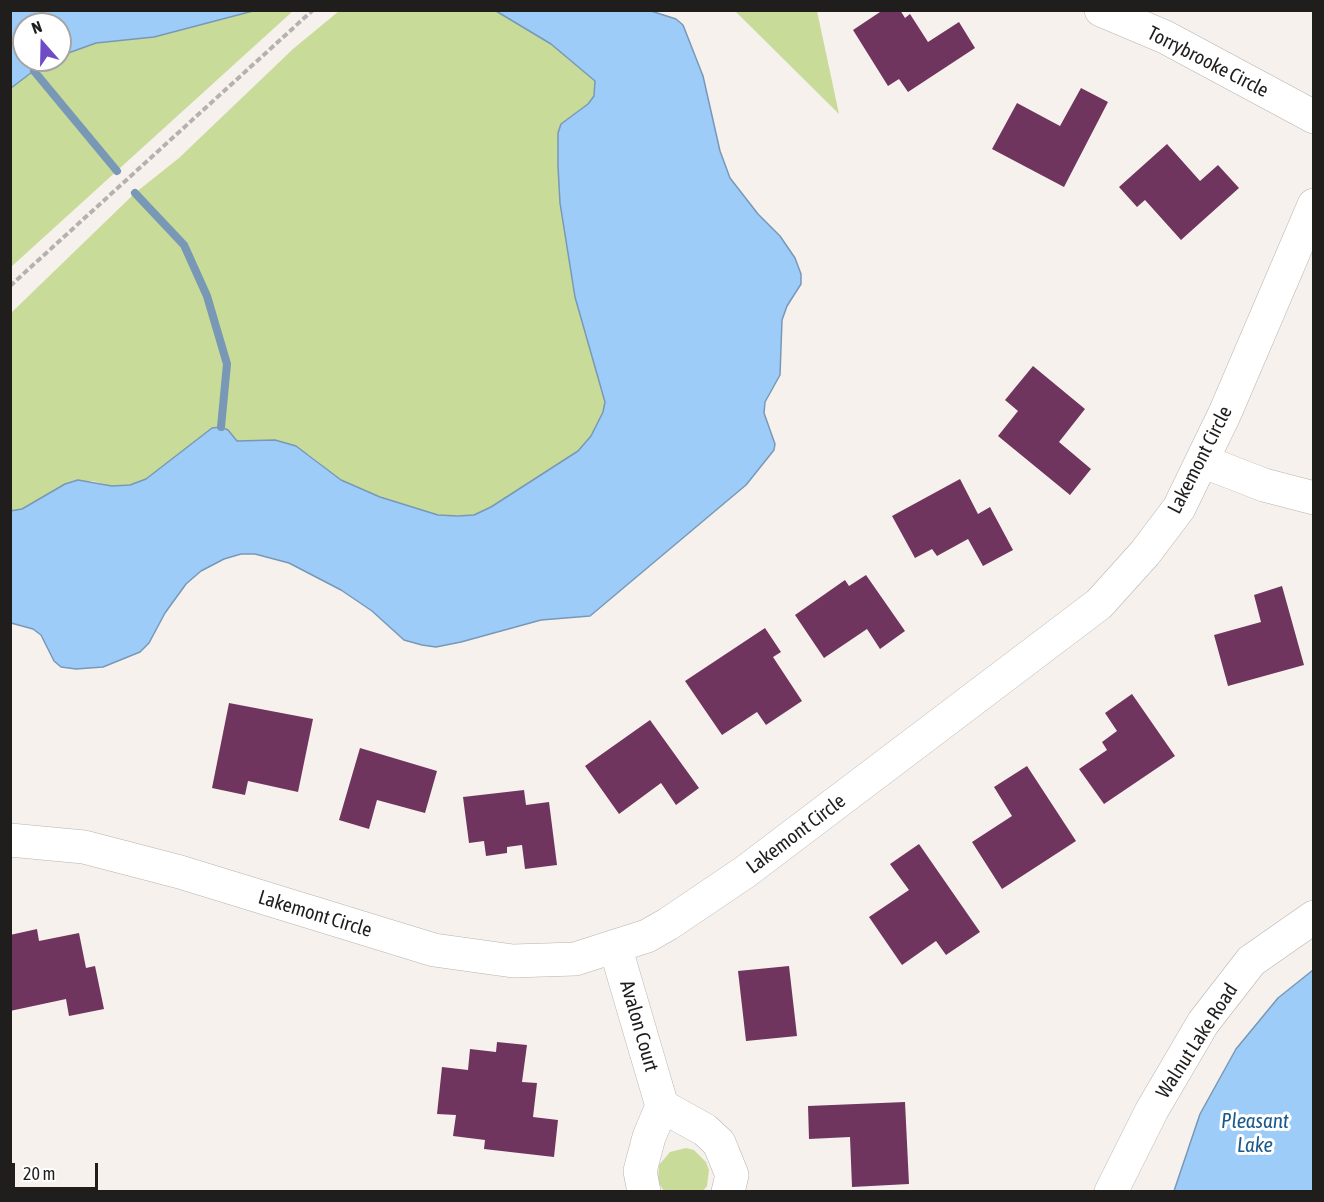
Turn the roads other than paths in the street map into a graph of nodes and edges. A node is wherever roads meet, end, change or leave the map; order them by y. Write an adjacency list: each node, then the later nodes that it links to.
1 (1101, 10): 2 (street, Torrybrooke Circle)
2 (1314, 117)
3 (1314, 205): 4 (street, Lakemont Circle)
4 (1202, 461): 5 (street); 8 (street, Lakemont Circle)
5 (1314, 498)
6 (10, 840): 8 (street, Lakemont Circle)
7 (1314, 917): 12 (street, Walnut Lake Road)
8 (615, 946): 9 (street, Avalon Court)
9 (662, 1106): 10 (street); 11 (street)
10 (644, 1191)
11 (728, 1191)
12 (1111, 1191)

